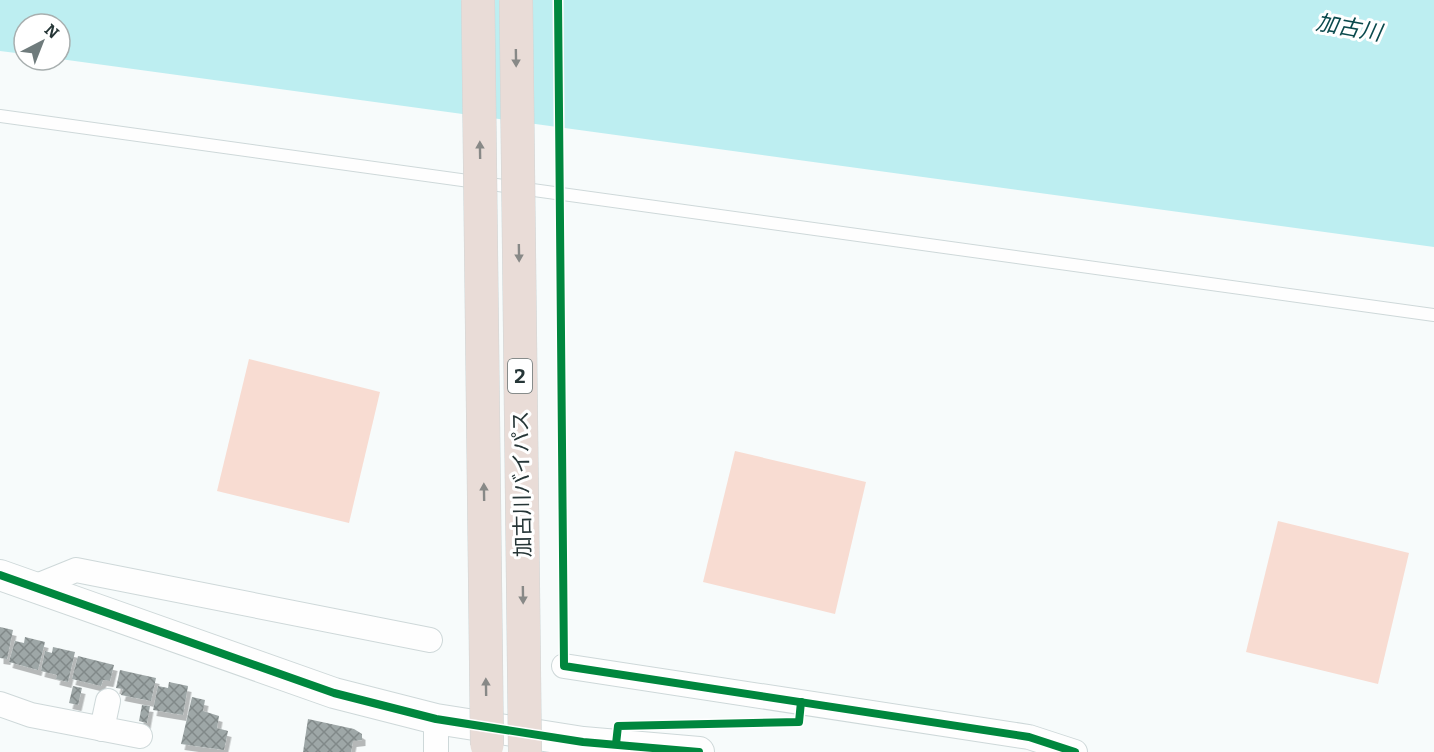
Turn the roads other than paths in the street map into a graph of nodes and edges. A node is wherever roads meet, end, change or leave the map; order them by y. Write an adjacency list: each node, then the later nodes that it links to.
1 (478, 0): 14 (highway, 加古川バイパス / 2, one-way to 1, bridge)
2 (516, 0): 17 (highway, 加古川バイパス / 2, one-way to 17, bridge)
3 (0, 116): 4 (lane)
4 (1434, 315)
5 (0, 575): 6 (street)
6 (34, 587): 7 (street); 11 (street)
7 (430, 640)
8 (564, 666): 19 (street)
9 (108, 701): 12 (street)
10 (0, 704): 12 (street)
11 (436, 719): 15 (street); 16 (street)
12 (102, 729): 13 (street)
13 (140, 736)
14 (487, 745)
15 (583, 747): 18 (street)
16 (436, 752)
17 (525, 752)
18 (699, 752)
19 (1075, 752)

